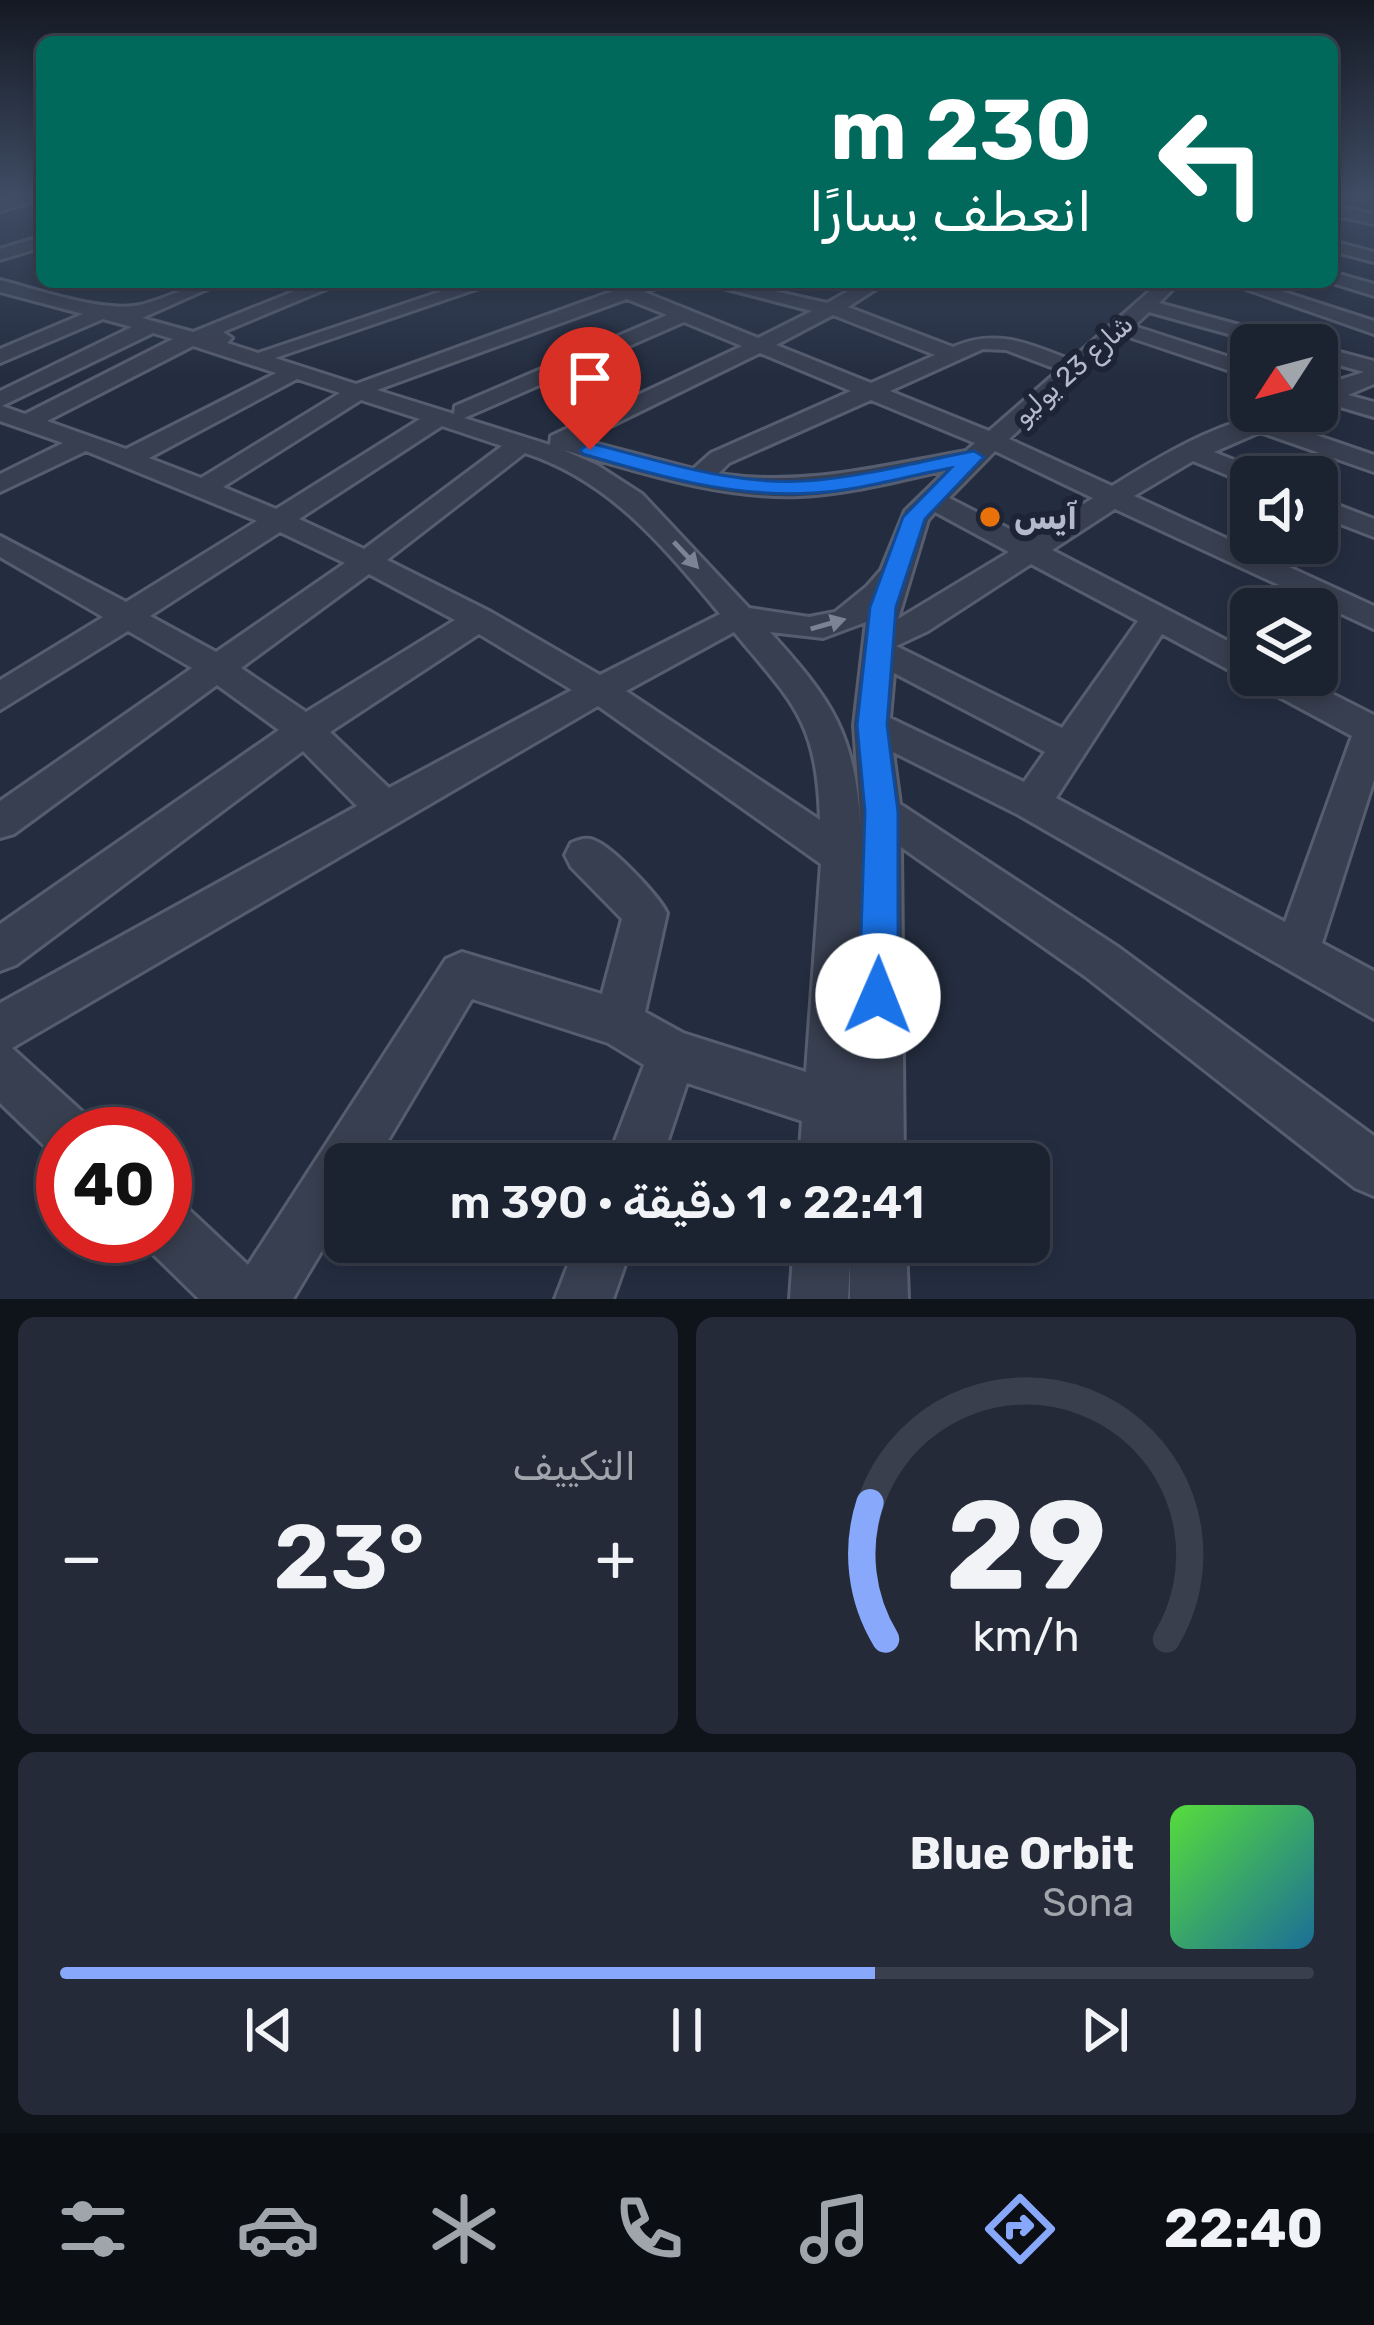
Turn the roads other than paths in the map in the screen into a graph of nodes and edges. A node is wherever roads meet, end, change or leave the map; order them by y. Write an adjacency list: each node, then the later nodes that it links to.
1 (1338, 279): 11 (street)
2 (42, 288): 12 (street)
3 (58, 288): 16 (street)
4 (198, 288): 16 (street)
5 (319, 288): 21 (street)
6 (473, 288): 26 (street)
7 (639, 288): 13 (street)
8 (736, 288): 15 (street)
9 (867, 288): 15 (street)
10 (1253, 288): 20 (street)
11 (1374, 290)
12 (4, 291): 16 (street)
13 (627, 292): 17 (street); 31 (street)
14 (1159, 293): 18 (street); 19 (street, شارع 23 يوليو)
15 (830, 309): 22 (street); 23 (street)
16 (127, 314): 21 (street); 24 (street); 33 (street)
17 (685, 315): 22 (street); 36 (street)
18 (1238, 324)
19 (1121, 328): 27 (street); 28 (street, شارع 23 يوليو)
20 (1374, 328)
21 (197, 336): 26 (street); 37 (street)
22 (761, 344): 32 (street); 40 (street)
23 (954, 355): 28 (street); 32 (street)
24 (0, 357)
25 (1338, 359): 29 (street)
26 (282, 362): 31 (street); 45 (street)
27 (1230, 364)
28 (1076, 369): 43 (street, شارع 23 يوليو)
29 (1374, 372): 30 (street)
30 (1338, 387)
31 (365, 388): 36 (street); 50 (street)
32 (872, 391): 43 (street); 48 (street)
33 (0, 400)
34 (1338, 400): 35 (street)
35 (1374, 410)
36 (451, 414): 40 (street); 42 (street); 55 (street)
37 (14, 418): 41 (street)
38 (1237, 432): 44 (street)
39 (1284, 432): 46 (street)
40 (560, 441): 48 (street)
41 (82, 442): 45 (street); 49 (street)
42 (522, 443): 53 (street); 59 (street)
43 (983, 449): 48 (street); 51 (street); 52 (street, شارع 23 يوليو)
44 (1191, 451): 47 (street); 51 (street)
45 (127, 459): 50 (street)
46 (1374, 464)
47 (1230, 468)
48 (687, 476): 53 (street)
49 (0, 484)
50 (203, 488): 55 (street)
51 (1114, 496): 58 (street); 65 (street)
52 (931, 499): 58 (street); 60 (street, شارع 23 يوليو)
53 (632, 500): 62 (street, one-way to 62)
54 (1338, 514): 56 (street)
55 (279, 522): 59 (street); 61 (street)
56 (1374, 529)
57 (0, 545): 61 (street)
58 (1030, 550): 64 (street); 66 (street)
59 (366, 562): 63 (street); 68 (street)
60 (898, 570): 62 (street, one-way to 60); 66 (street, شارع 23 يوليو)
61 (126, 614): 68 (street); 71 (street)
62 (740, 615): 69 (street); 81 (street)
63 (480, 619): 69 (street); 73 (street)
64 (1156, 619): 67 (street); 75 (street)
65 (1374, 619)
66 (877, 644): 72 (street, شارع 23 يوليو); 75 (street)
67 (1230, 656)
68 (214, 666): 73 (street); 79 (street)
69 (598, 689): 77 (street); 81 (street)
70 (1307, 696): 74 (street)
71 (0, 697)
72 (872, 725): 76 (street); 78 (street, شارع 23 يوليو)
73 (305, 730): 77 (street); 82 (street)
74 (1373, 730): 83 (street)
75 (1069, 748): 76 (street)
76 (1031, 803): 83 (street)
77 (386, 810): 86 (street)
78 (881, 812): 93 (street, شارع 23 يوليو); 94 (street)
79 (0, 823)
80 (586, 855): 85 (street)
81 (842, 856): 89 (street)
82 (0, 950)
83 (1297, 950): 84 (street)
84 (1374, 996)
85 (619, 1024): 87 (street); 100 (street)
86 (0, 1029)
87 (673, 1054): 89 (street); 91 (street)
88 (0, 1068): 90 (street)
89 (830, 1105): 92 (street)
90 (41, 1107)
91 (641, 1143)
92 (827, 1143)
93 (877, 1143)
94 (1374, 1169)
95 (192, 1252): 99 (street)
96 (597, 1263): 101 (street)
97 (821, 1263): 102 (street)
98 (878, 1263): 103 (street)
99 (241, 1299)
100 (260, 1299)
101 (584, 1299)
102 (819, 1299)
103 (879, 1299)

